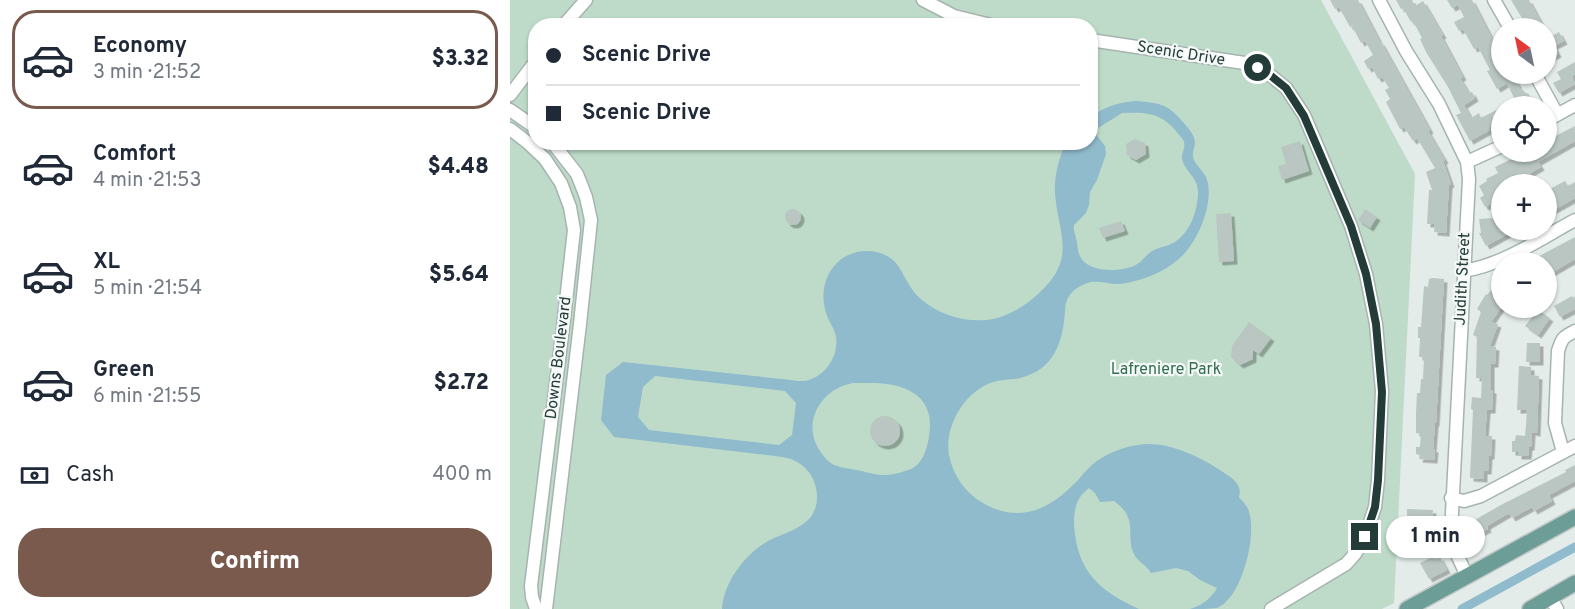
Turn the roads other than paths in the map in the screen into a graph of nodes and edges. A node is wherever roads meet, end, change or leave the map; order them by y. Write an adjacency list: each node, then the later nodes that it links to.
1 (586, 0): 5 (street)
2 (923, 0): 6 (street)
3 (1379, 0): 20 (street, Judith Street)
4 (1494, 0): 7 (street)
5 (570, 18)
6 (962, 18)
7 (1504, 18)
8 (1098, 41): 33 (street, Scenic Drive)
9 (528, 71): 10 (street)
10 (510, 95)
11 (1575, 105): 13 (street)
12 (510, 110): 14 (street)
13 (1557, 115)
14 (528, 123)
15 (510, 129): 16 (street, Downs Boulevard)
16 (528, 143)
17 (535, 150): 31 (street, Downs Boulevard)
18 (558, 150): 32 (street, Downs Boulevard)
19 (1491, 151): 20 (street)
20 (1467, 162): 22 (street, Judith Street)
21 (1575, 220): 22 (street)
22 (1463, 271): 26 (street, Judith Street)
23 (1575, 331): 25 (street)
24 (1575, 446): 25 (street)
25 (1563, 452): 26 (street)
26 (1451, 498): 28 (street, Judith Street)
27 (1575, 517): 28 (main road)
28 (1467, 576): 34 (main road)
29 (1575, 583): 30 (main road)
30 (1554, 603): 35 (main road)
31 (536, 609)
32 (546, 609)
33 (1271, 609)
34 (1407, 609)
35 (1530, 609)

